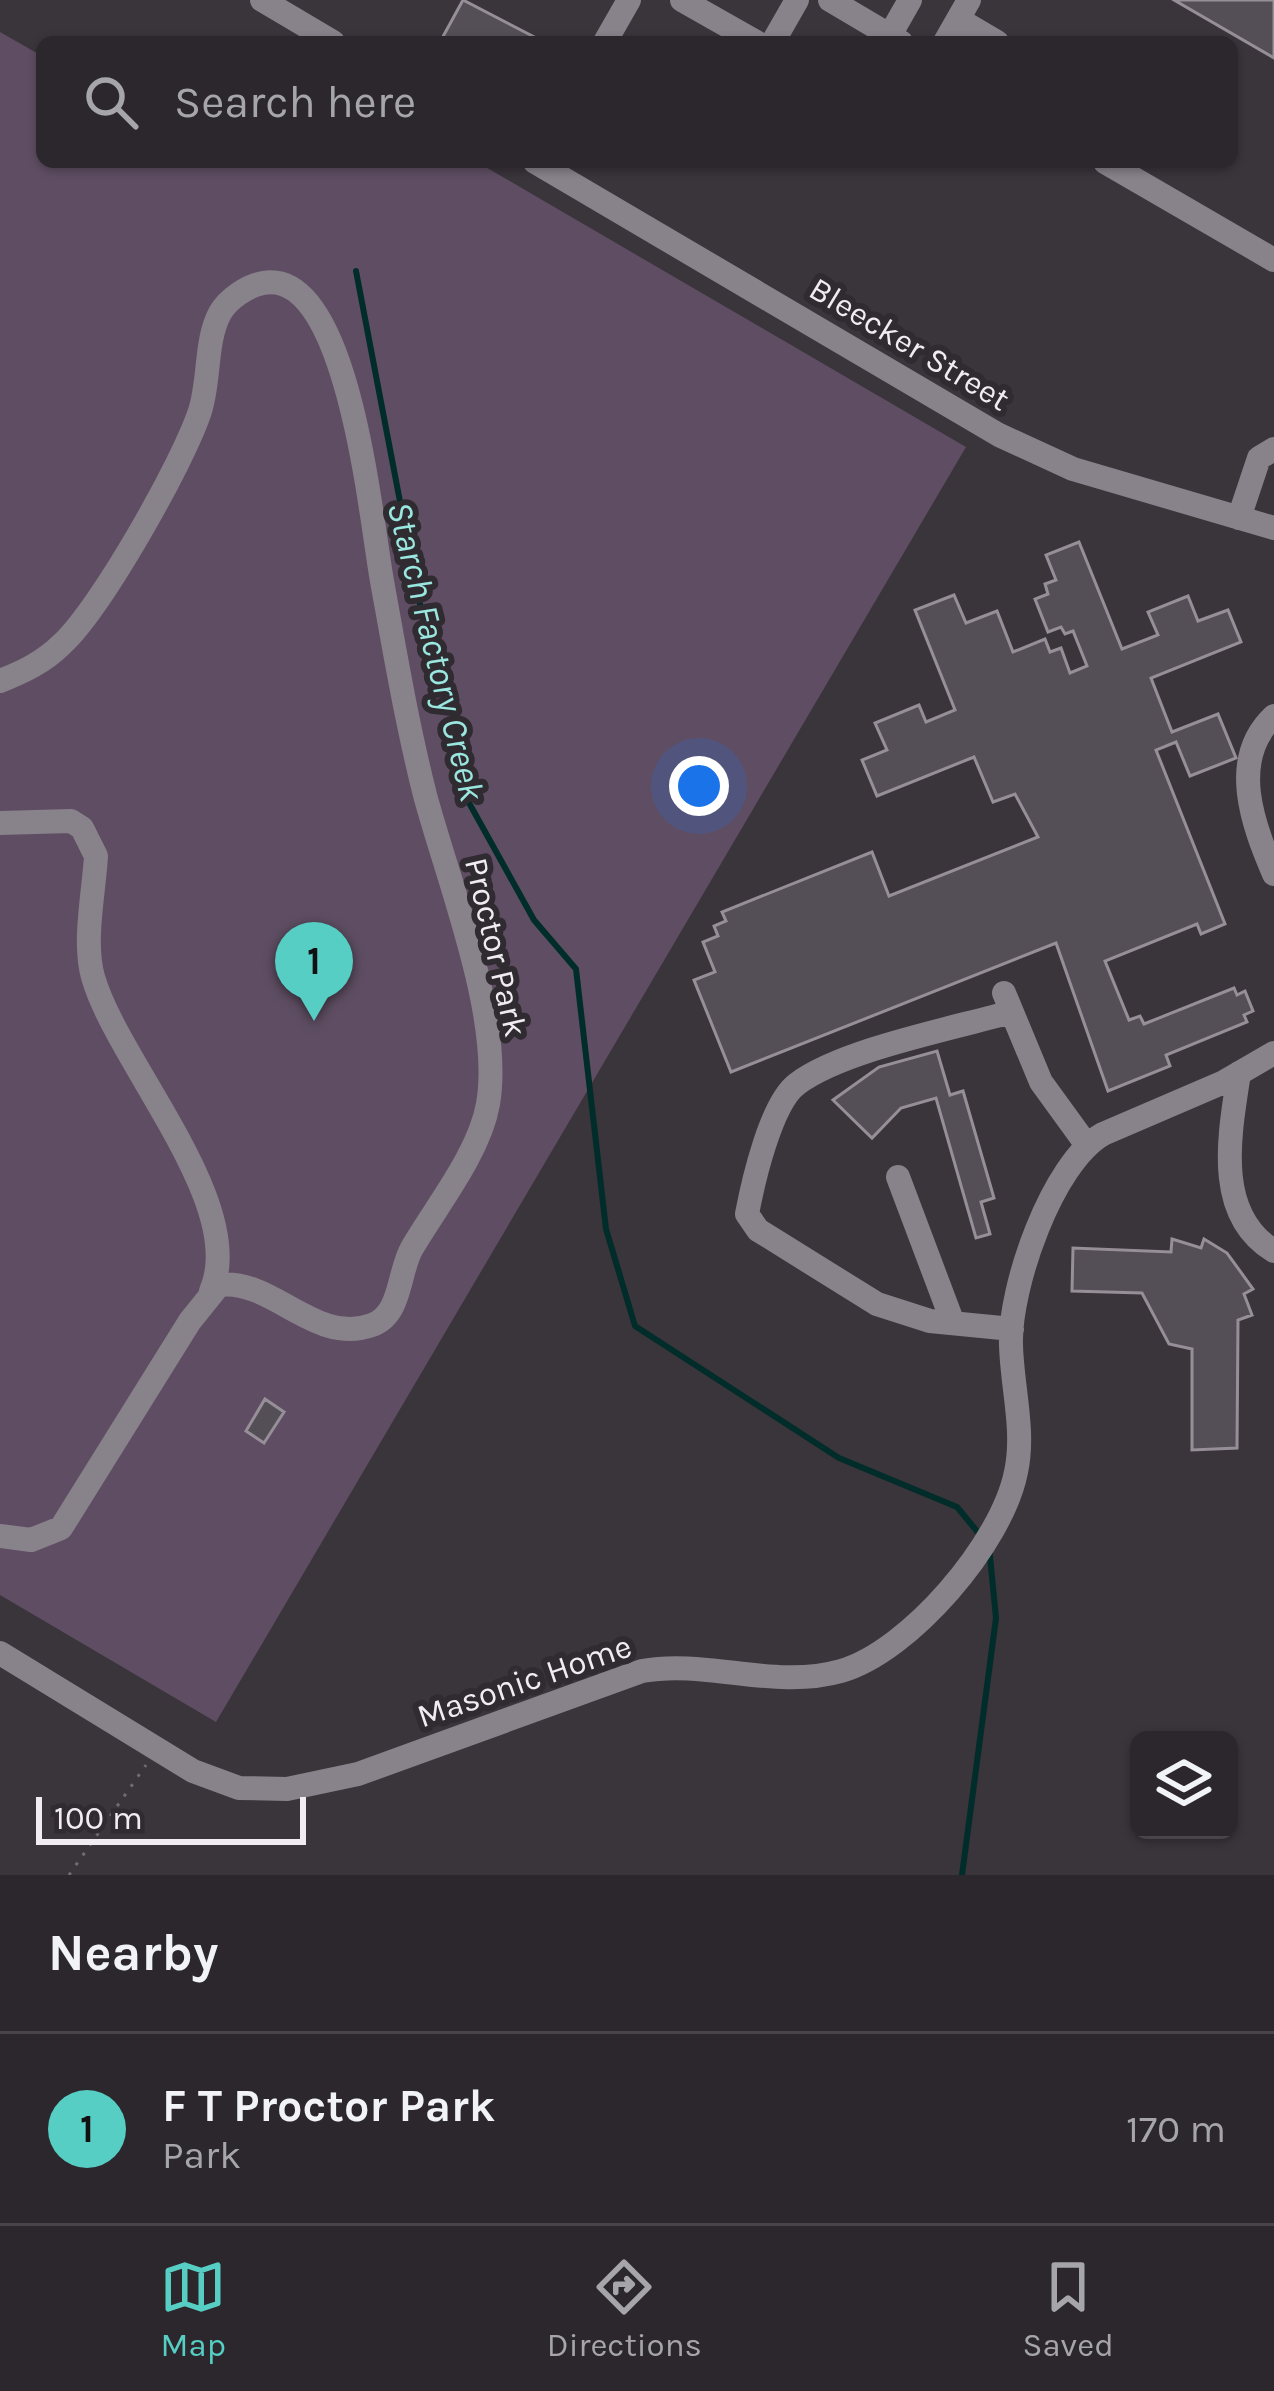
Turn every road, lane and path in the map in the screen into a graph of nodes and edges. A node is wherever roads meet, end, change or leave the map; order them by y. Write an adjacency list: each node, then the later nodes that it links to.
1 (262, 0): 8 (street)
2 (629, 0): 9 (street)
3 (682, 0): 10 (street)
4 (797, 0): 11 (street)
5 (830, 0): 12 (street)
6 (910, 0): 13 (street)
7 (964, 10): 14 (street); 15 (street)
8 (323, 36)
9 (608, 36)
10 (745, 36)
11 (776, 36)
12 (890, 36)
13 (896, 36)
14 (949, 36)
15 (991, 36)
16 (546, 168): 20 (street, Bleecker Street)
17 (1115, 168): 18 (street)
18 (1274, 260)
19 (1274, 449): 20 (street)
20 (1239, 518): 21 (street, Bleecker Street)
21 (1274, 528)
22 (0, 681): 31 (street, Proctor Park)
23 (1274, 716): 25 (street)
24 (0, 824): 31 (street)
25 (1274, 874)
26 (1274, 1053): 27 (street)
27 (1239, 1073): 28 (street); 30 (street)
28 (1086, 1144): 32 (street); 33 (street, Masonic Home)
29 (898, 1178): 32 (street)
30 (1274, 1251)
31 (211, 1291): 34 (street)
32 (953, 1323): 33 (street)
33 (1012, 1329): 36 (street, Masonic Home)
34 (0, 1536)
35 (0, 1653): 36 (street, Masonic Home)
36 (158, 1749): 37 (path)
37 (69, 1875)

